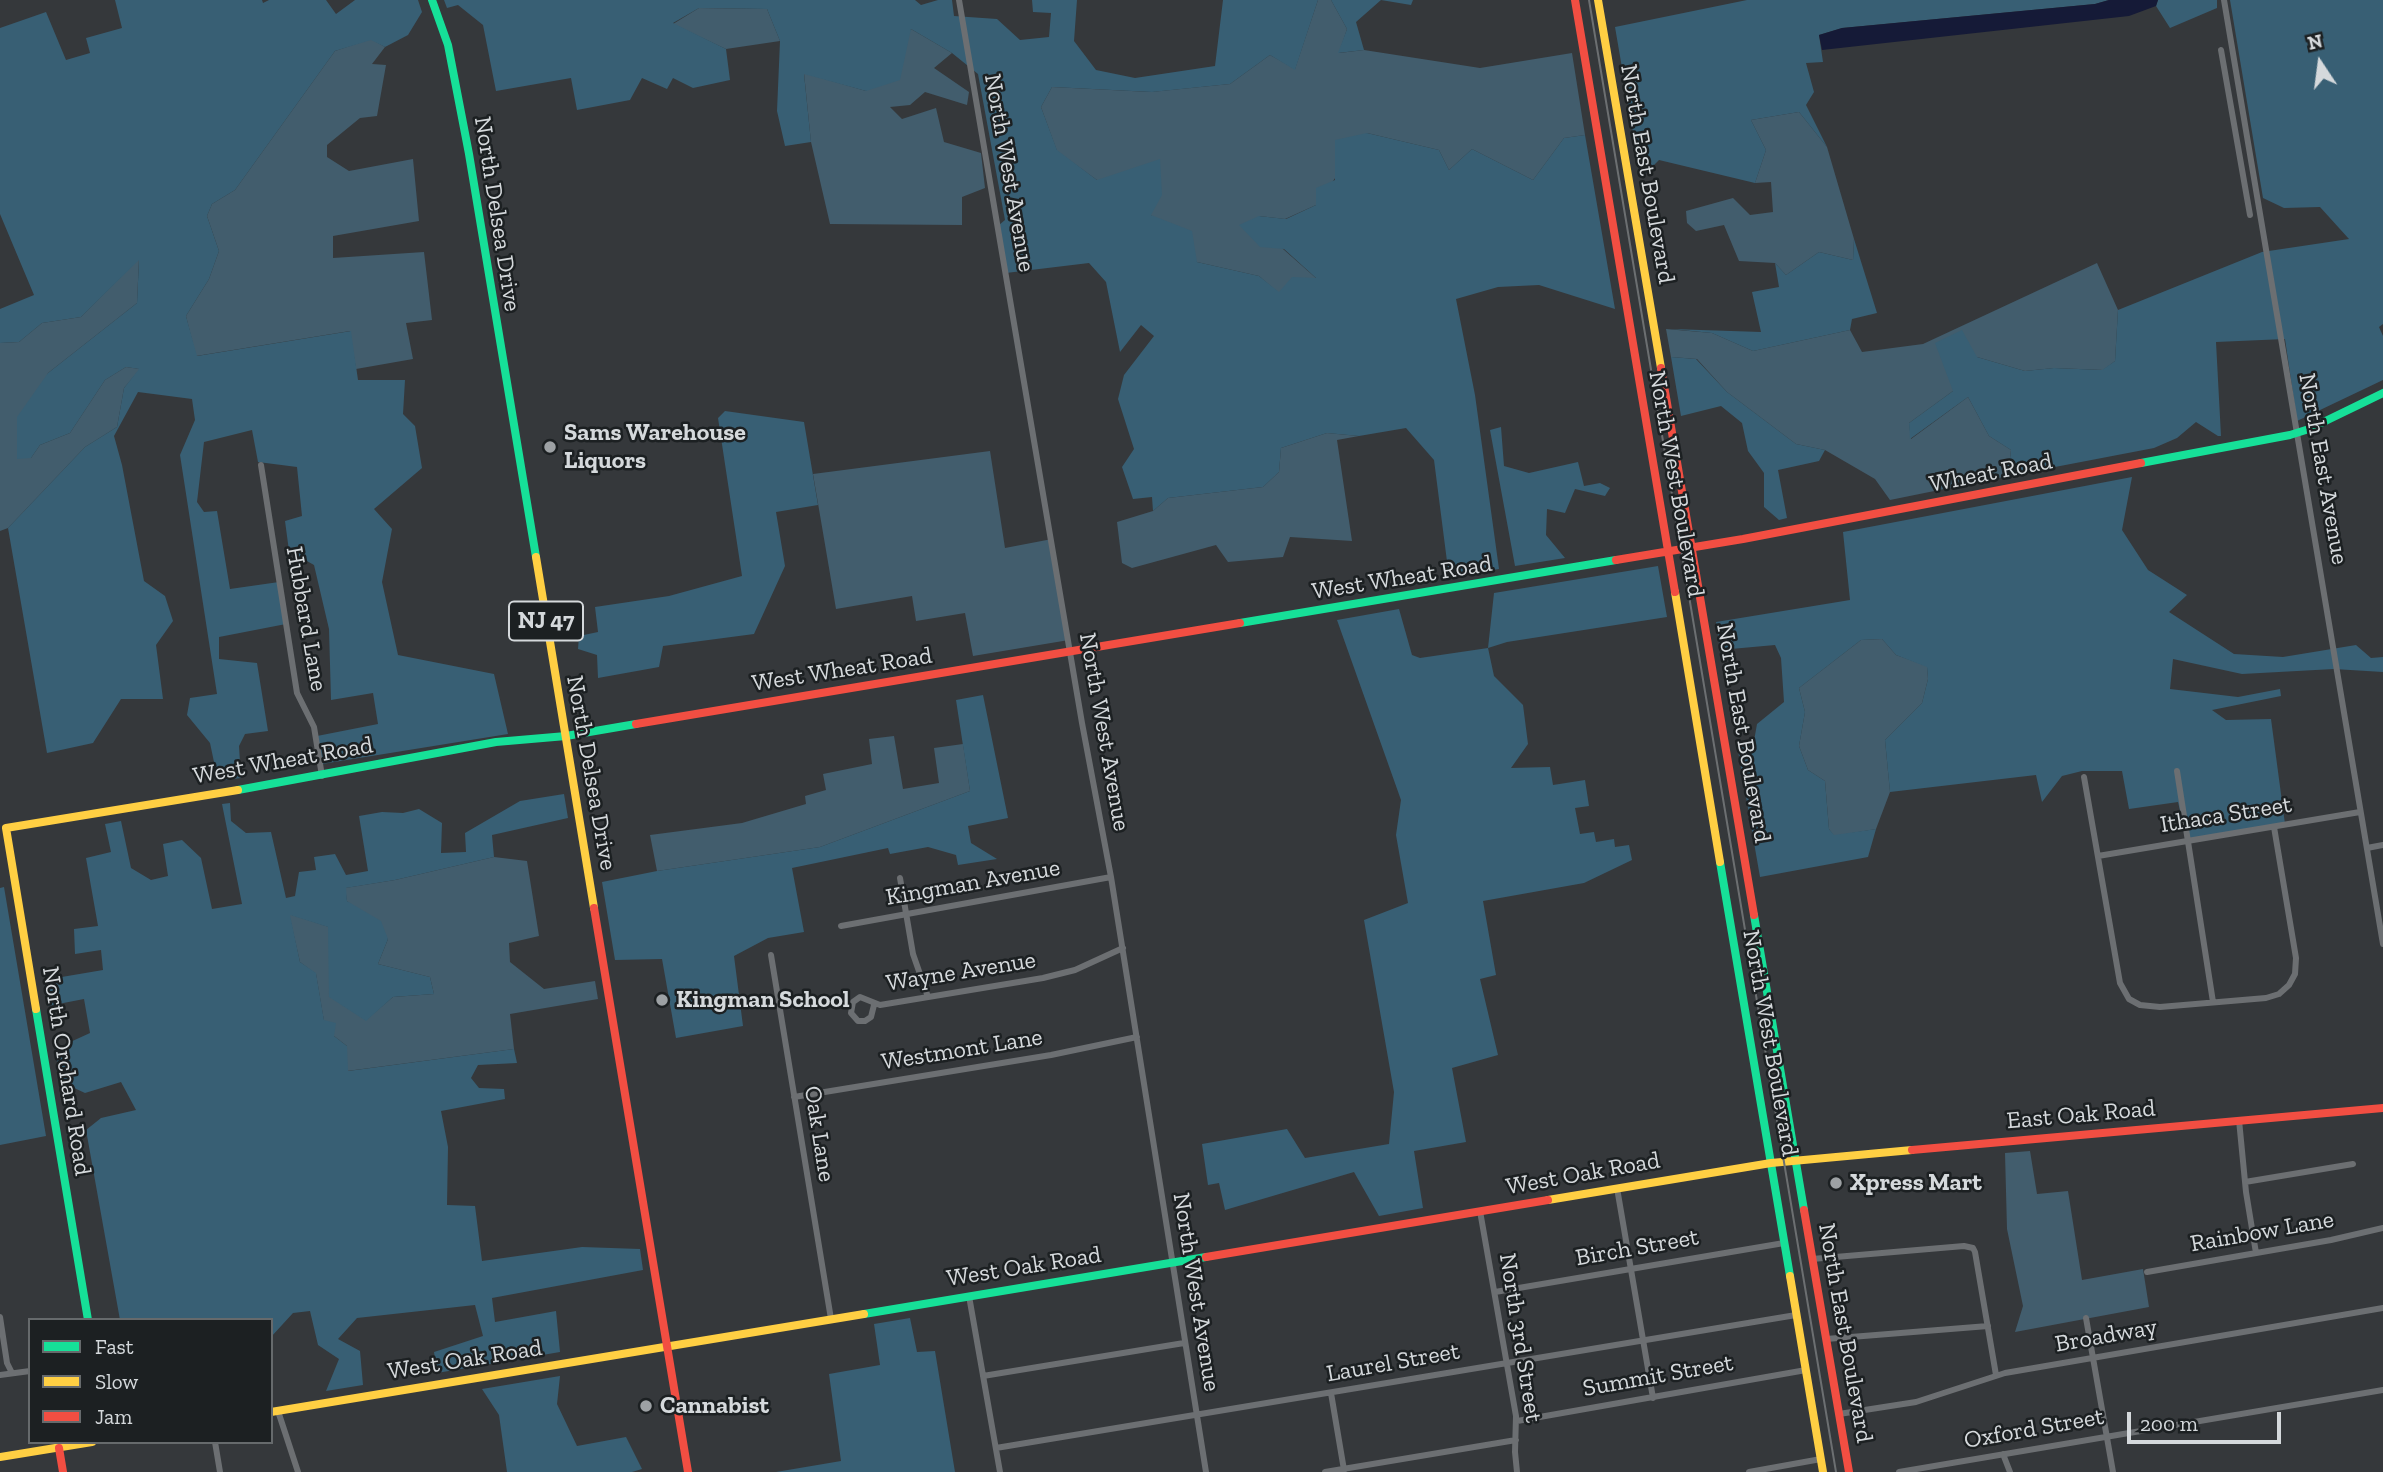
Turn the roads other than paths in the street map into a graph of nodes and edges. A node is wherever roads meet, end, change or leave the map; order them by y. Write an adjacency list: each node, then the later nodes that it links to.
1 (432, 0): 14 (street, North Delsea Drive / NJ 47)
2 (959, 0): 13 (street, North West Avenue)
3 (1575, 0): 12 (street, North West Boulevard)
4 (1598, 0): 11 (street, North East Boulevard)
5 (2224, 0): 9 (street, North East Avenue)
6 (2221, 50): 7 (street)
7 (2250, 215)
8 (2383, 393): 9 (street, Wheat Road)
9 (2298, 433): 11 (street, Wheat Road); 18 (street, North East Avenue)
10 (261, 466): 16 (street, Hubbard Lane)
11 (1691, 548): 12 (street, West Wheat Road); 39 (street, North East Boulevard)
12 (1668, 552): 13 (street, West Wheat Road); 41 (street, North West Boulevard)
13 (1070, 652): 14 (street, West Wheat Road); 25 (street, North West Avenue)
14 (566, 736): 16 (street, West Wheat Road); 65 (street, North Delsea Drive / NJ 47)
15 (2177, 771): 21 (street)
16 (322, 776): 20 (street, West Wheat Road)
17 (2084, 777): 24 (street)
18 (2360, 812): 19 (street, Ithaca Street); 23 (street, North East Avenue)
19 (2274, 827): 21 (street, Ithaca Street); 33 (street)
20 (3, 828): 58 (street, North Orchard Road)
21 (2186, 841): 24 (street, Ithaca Street); 33 (street)
22 (2383, 845): 23 (street)
23 (2367, 848): 29 (street, North East Avenue)
24 (2098, 856): 33 (street)
25 (1111, 877): 27 (street, Kingman Avenue); 30 (street, North West Avenue)
26 (900, 878): 27 (street)
27 (908, 915): 28 (street, Kingman Avenue); 32 (street)
28 (841, 926)
29 (2383, 944)
30 (1122, 948): 32 (street, Wayne Avenue); 35 (street, North West Avenue)
31 (771, 955): 36 (street, Oak Lane)
32 (928, 997): 34 (street, Wayne Avenue)
33 (2213, 1002)
34 (874, 1005)
35 (1137, 1037): 36 (street, Westmont Lane); 50 (street, North West Avenue)
36 (794, 1097): 59 (street, Oak Lane)
37 (2383, 1108): 38 (street, East Oak Road)
38 (2239, 1120): 39 (street, East Oak Road); 43 (street)
39 (1795, 1160): 40 (street, East Oak Road); 49 (street, North East Boulevard)
40 (1783, 1161): 41 (street, West Oak Road)
41 (1771, 1163): 44 (street, West Oak Road); 47 (street, North West Boulevard)
42 (2353, 1164): 43 (street)
43 (2245, 1182): 48 (street)
44 (1617, 1188): 45 (street, West Oak Road); 51 (street)
45 (1480, 1211): 50 (street, West Oak Road); 53 (street, North 3rd Street)
46 (2383, 1228): 48 (street, Rainbow Lane)
47 (1784, 1243): 51 (street, Birch Street); 56 (street, North West Boulevard)
48 (2256, 1253): 52 (street, Rainbow Lane)
49 (1812, 1259): 61 (street); 62 (street, North East Boulevard)
50 (1171, 1263): 54 (street, West Oak Road); 64 (street, North West Avenue)
51 (1631, 1269): 53 (street, Birch Street); 63 (street)
52 (2147, 1272)
53 (1495, 1292): 67 (street, North 3rd Street)
54 (969, 1296): 59 (street, West Oak Road); 73 (street)
55 (2383, 1308): 66 (street, Broadway)
56 (1796, 1315): 63 (street, Laurel Street); 68 (street, North West Boulevard)
57 (0, 1317): 70 (street)
58 (88, 1318)
59 (831, 1318): 65 (street, West Oak Road)
60 (2086, 1318): 66 (street)
61 (1988, 1326): 62 (street); 71 (street)
62 (1826, 1339): 78 (street, North East Boulevard)
63 (1643, 1340): 67 (street, Laurel Street); 76 (street)
64 (1184, 1343): 73 (street); 79 (street, North West Avenue)
65 (668, 1346): 77 (street, West Oak Road); 94 (street, North Delsea Drive / NJ 47)
66 (2093, 1358): 71 (street, Broadway); 81 (street)
67 (1508, 1363): 75 (street, Laurel Street); 80 (street, North 3rd Street)
68 (1805, 1370): 76 (street, Summit Street); 89 (street, North West Boulevard)
69 (28, 1371): 70 (street)
70 (12, 1373): 72 (street)
71 (1996, 1375): 78 (street, Broadway)
72 (0, 1376)
73 (983, 1376): 86 (street)
74 (2383, 1390): 81 (street, Oxford Street)
75 (1331, 1393): 79 (street, Laurel Street); 90 (street)
76 (1654, 1398): 80 (street, Summit Street)
77 (275, 1412): 93 (street)
78 (1839, 1414): 101 (street, North East Boulevard)
79 (1197, 1416): 86 (street, Laurel Street); 96 (street, North West Avenue)
80 (1517, 1421): 82 (street, North 3rd Street)
81 (2107, 1437): 87 (street, Oxford Street); 104 (street)
82 (1516, 1440): 90 (street); 98 (street, North 3rd Street)
83 (81, 1444): 85 (street)
84 (215, 1444): 92 (street)
85 (58, 1448): 88 (street); 91 (street)
86 (996, 1448): 95 (street)
87 (2003, 1454): 102 (street, Oxford Street); 103 (street)
88 (0, 1457)
89 (1821, 1459): 99 (street); 100 (street, North West Boulevard)
90 (1344, 1470): 97 (street)
91 (63, 1472)
92 (220, 1472)
93 (298, 1472)
94 (688, 1472)
95 (1000, 1472)
96 (1206, 1472)
97 (1325, 1472)
98 (1517, 1472)
99 (1749, 1472)
100 (1823, 1472)
101 (1849, 1472)
102 (1899, 1472)
103 (2010, 1472)
104 (2113, 1472)

